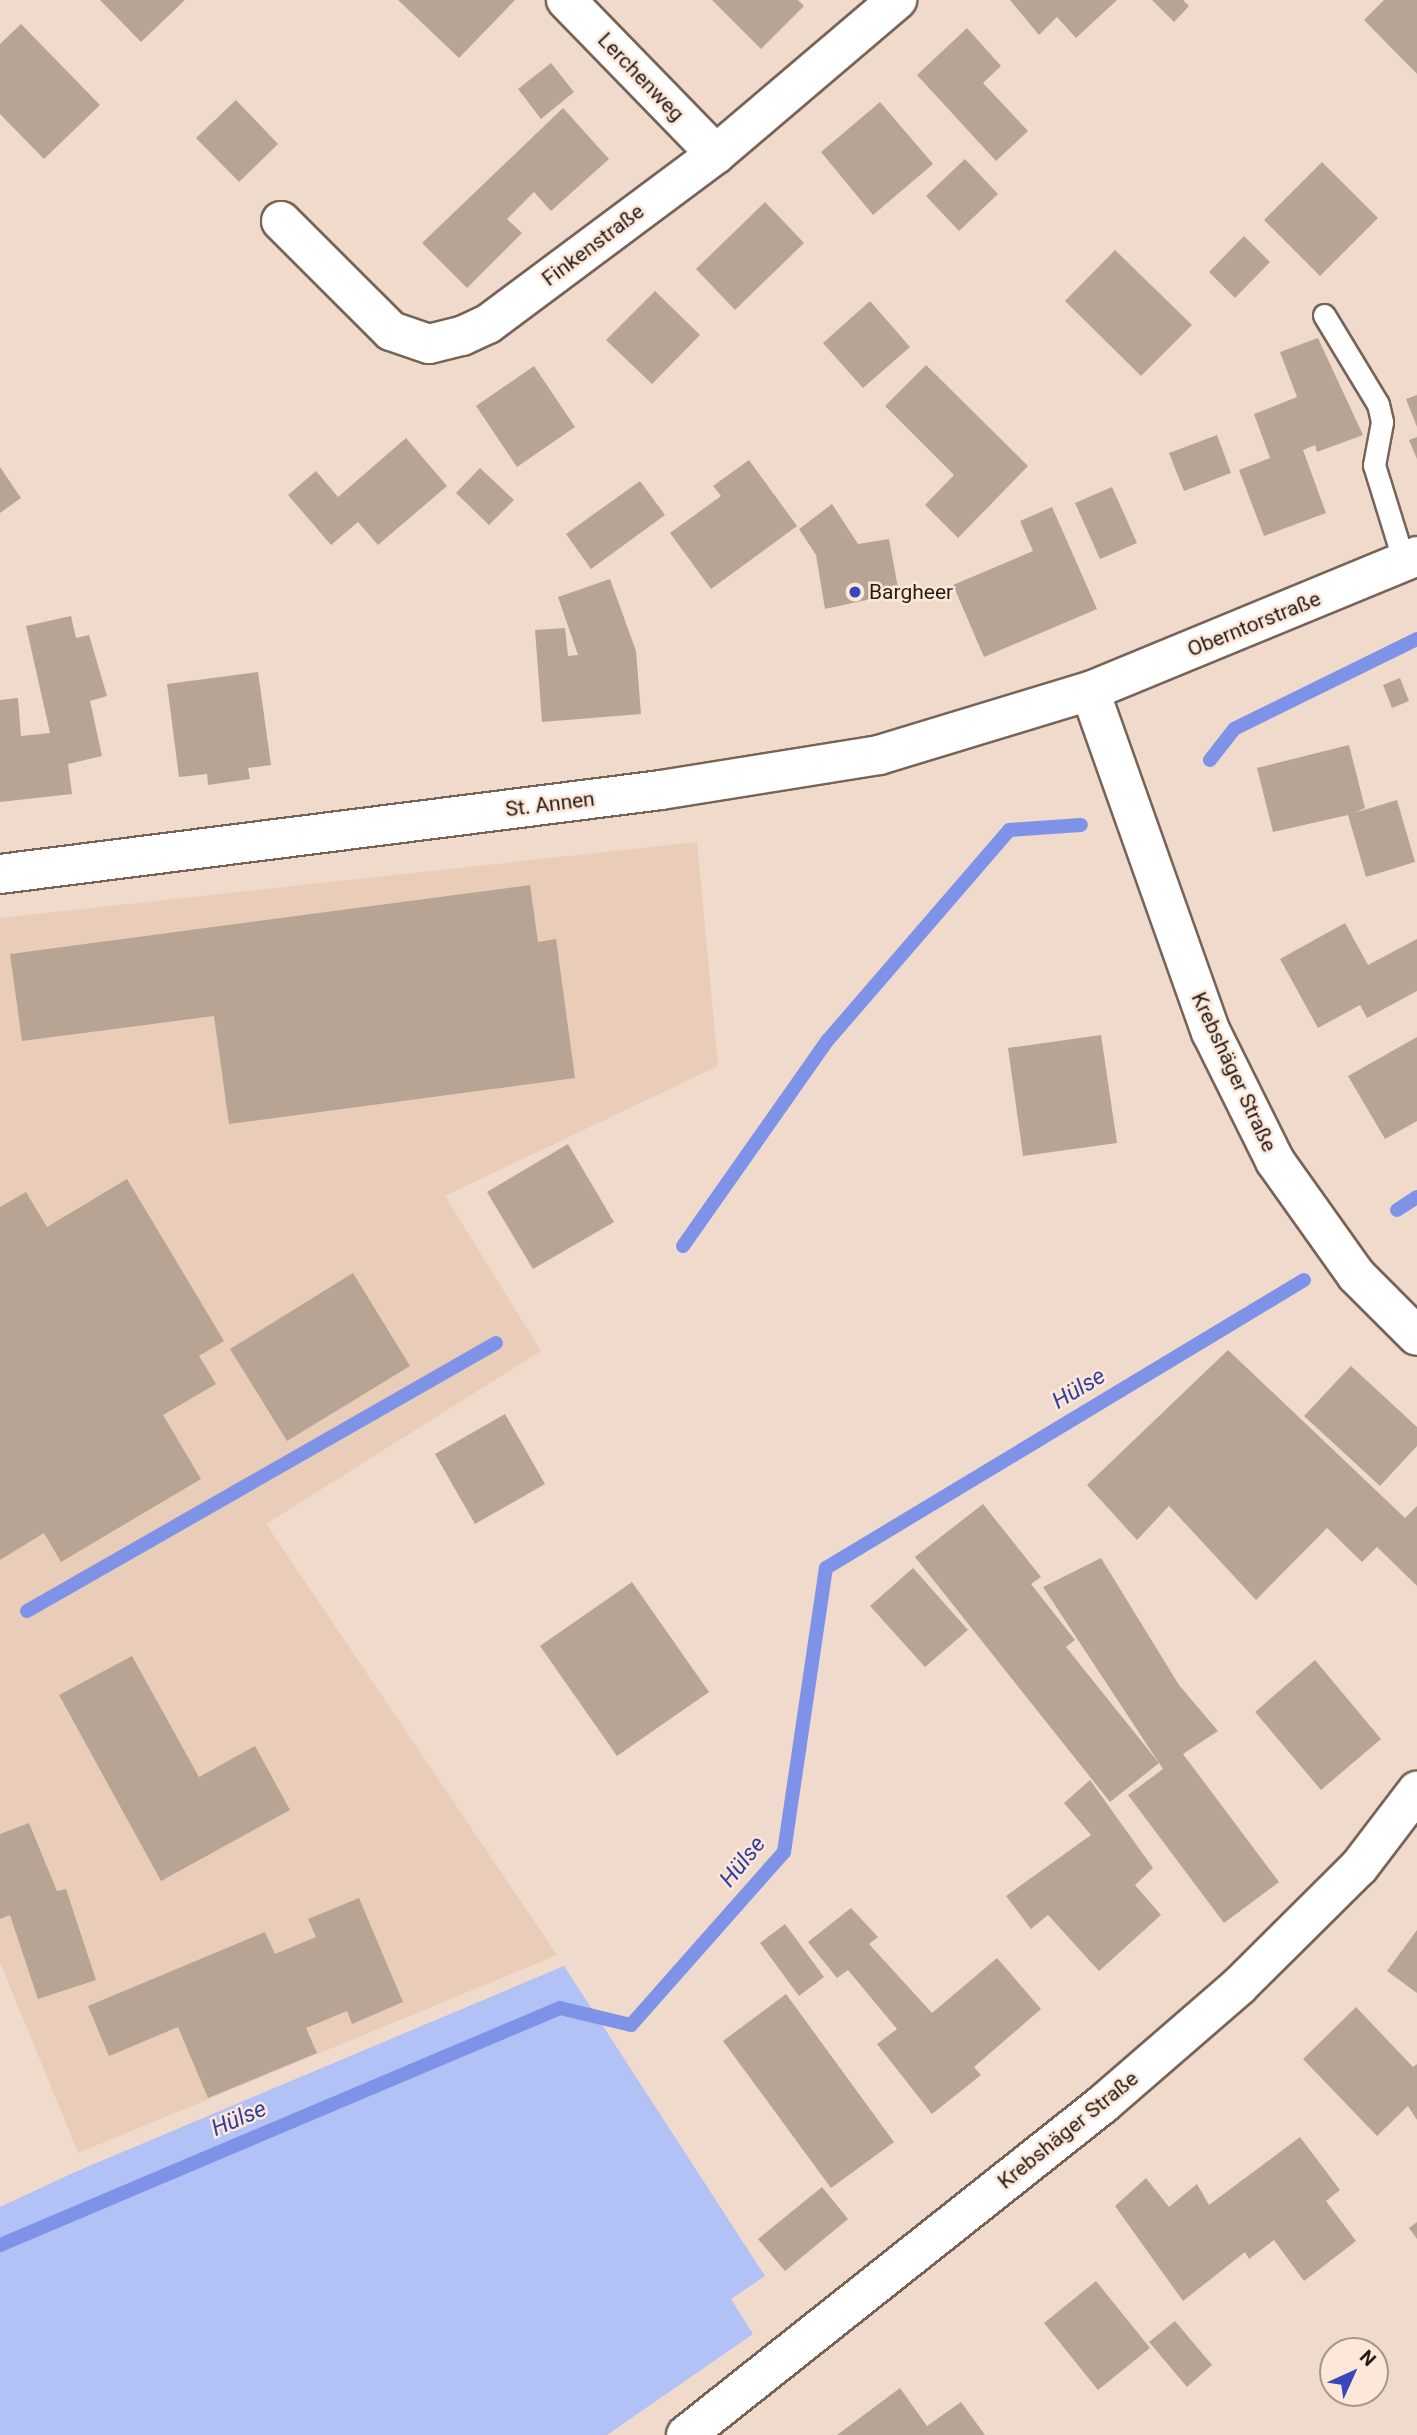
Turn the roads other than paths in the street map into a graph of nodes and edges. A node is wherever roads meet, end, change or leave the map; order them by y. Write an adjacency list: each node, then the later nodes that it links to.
1 (566, 0): 3 (street, Lerchenweg)
2 (897, 0): 3 (street, Finkenstraße)
3 (716, 154): 4 (street, Finkenstraße)
4 (281, 221)
5 (1324, 315): 6 (lane)
6 (1410, 559): 7 (street, Oberntorstraße)
7 (1090, 691): 8 (street, St. Annen); 9 (street, Krebshäger Straße)
8 (0, 874)
9 (1417, 1336)
10 (1417, 1791): 11 (street, Krebshäger Straße)
11 (687, 2435)

